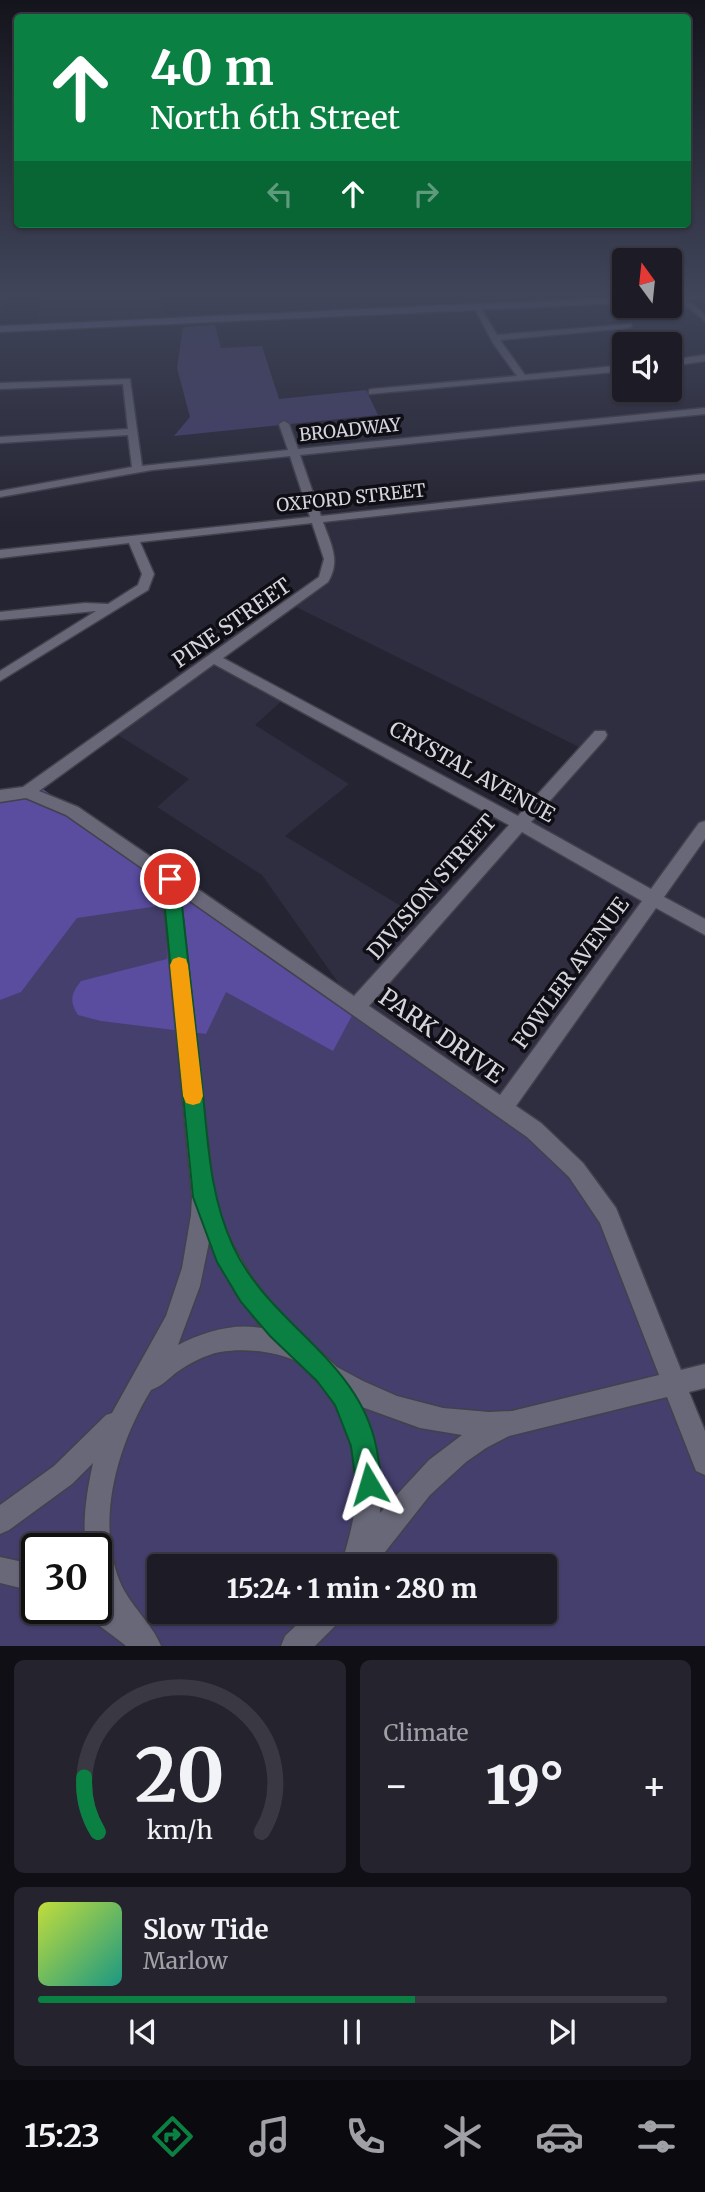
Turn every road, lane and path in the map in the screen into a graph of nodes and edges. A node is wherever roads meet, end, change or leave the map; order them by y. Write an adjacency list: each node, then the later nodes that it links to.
1 (519, 372): 3 (street)
2 (586, 372): 3 (street)
3 (523, 378): 5 (street)
4 (0, 386): 8 (street)
5 (372, 392)
6 (705, 411): 10 (street, BROADWAY)
7 (284, 424): 10 (street, PINE STREET)
8 (134, 432): 9 (street); 11 (street)
9 (0, 440)
10 (294, 453): 11 (street, BROADWAY); 14 (street, PINE STREET)
11 (137, 469): 13 (street, BROADWAY)
12 (705, 477): 14 (street, OXFORD STREET)
13 (0, 494)
14 (316, 519): 15 (street, OXFORD STREET); 19 (street, PINE STREET)
15 (133, 540): 16 (street, OXFORD STREET); 17 (street)
16 (0, 554)
17 (113, 608): 18 (street); 20 (street)
18 (0, 616)
19 (215, 659): 22 (street, PINE STREET); 24 (street, CRYSTAL AVENUE)
20 (0, 677)
21 (600, 735): 24 (street, DIVISION STREET)
22 (27, 792): 23 (street); 26 (street, PARK DRIVE)
23 (0, 796)
24 (518, 823): 27 (street, CRYSTAL AVENUE); 29 (street, DIVISION STREET)
25 (705, 827): 27 (street, FOWLER AVENUE)
26 (170, 879): 29 (street, PARK DRIVE); 31 (street)
27 (653, 898): 28 (street, CRYSTAL AVENUE); 30 (street, FOWLER AVENUE)
28 (705, 928)
29 (356, 1007): 30 (street, PARK DRIVE)
30 (502, 1108): 34 (street, PARK DRIVE)
31 (203, 1197): 32 (street); 35 (street)
32 (323, 1370): 35 (street); 36 (street); 39 (street)
33 (705, 1376): 34 (street)
34 (675, 1383): 36 (street); 37 (street, PARK DRIVE)
35 (129, 1407): 38 (street); 46 (street)
36 (512, 1423): 40 (street)
37 (705, 1462)
38 (0, 1521)
39 (359, 1554)
40 (365, 1554)
41 (0, 1570): 42 (street)
42 (21, 1575)
43 (112, 1619): 46 (street)
44 (318, 1624): 47 (street)
45 (325, 1624): 48 (street)
46 (145, 1643)
47 (295, 1646)
48 (315, 1646)

